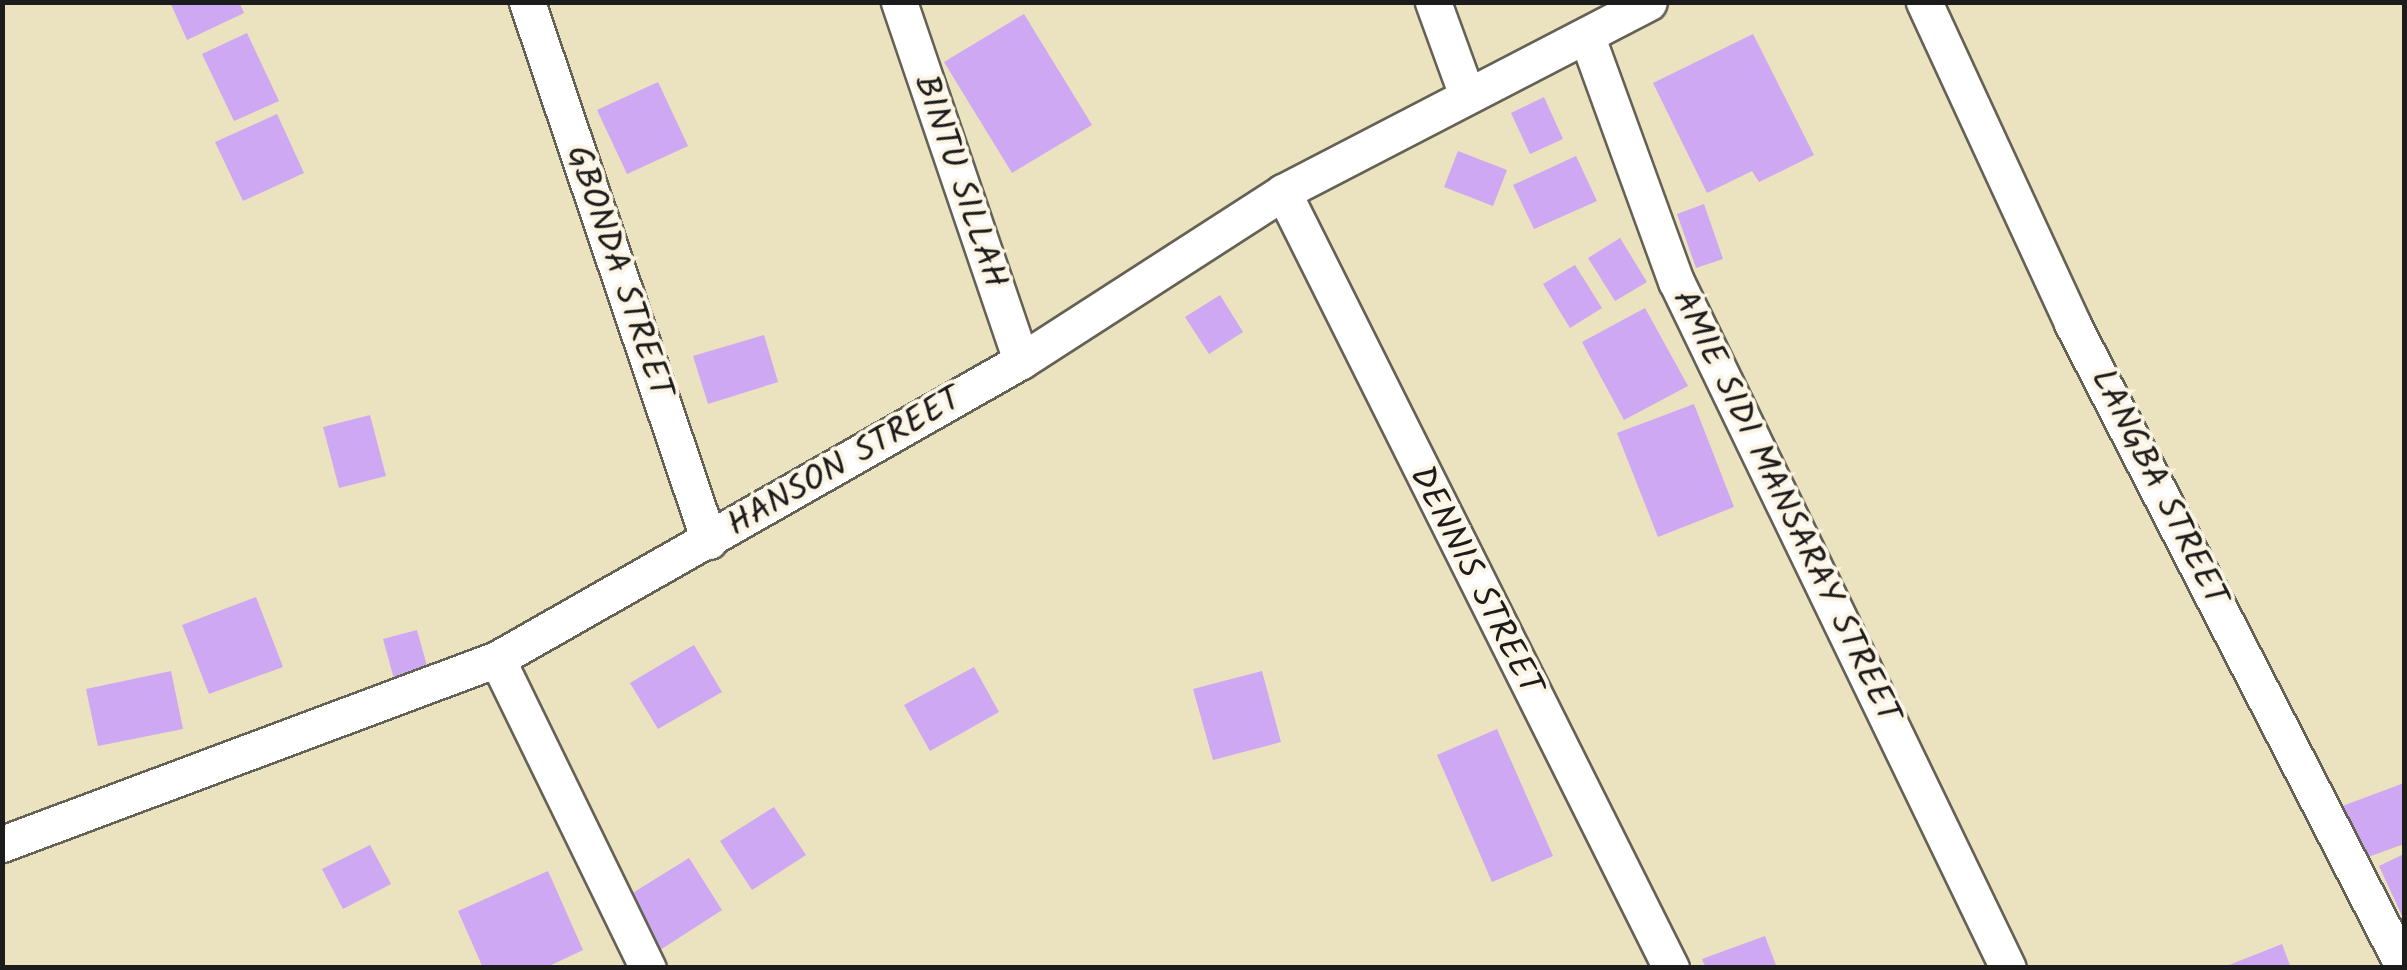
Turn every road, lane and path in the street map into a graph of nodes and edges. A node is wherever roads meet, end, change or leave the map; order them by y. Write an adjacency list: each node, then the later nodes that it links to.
1 (527, 2): 10 (street, GBONDA STREET)
2 (898, 2): 9 (street, BINTU SILLAH)
3 (1434, 2): 7 (street)
4 (1649, 2): 6 (street, HANSON STREET)
5 (1924, 2): 16 (street, LANGBA STREET)
6 (1586, 37): 7 (street, HANSON STREET); 15 (street, AMIE SIDI MANSARAY STREET)
7 (1465, 90): 8 (street, HANSON STREET)
8 (1283, 192): 9 (street, HANSON STREET); 14 (street, DENNIS STREET)
9 (1021, 361): 10 (street, HANSON STREET)
10 (709, 541): 11 (street, HANSON STREET)
11 (497, 659): 12 (street, HANSON STREET); 13 (street)
12 (2, 844)
13 (648, 968)
14 (1671, 968)
15 (2008, 968)
16 (2404, 968)

